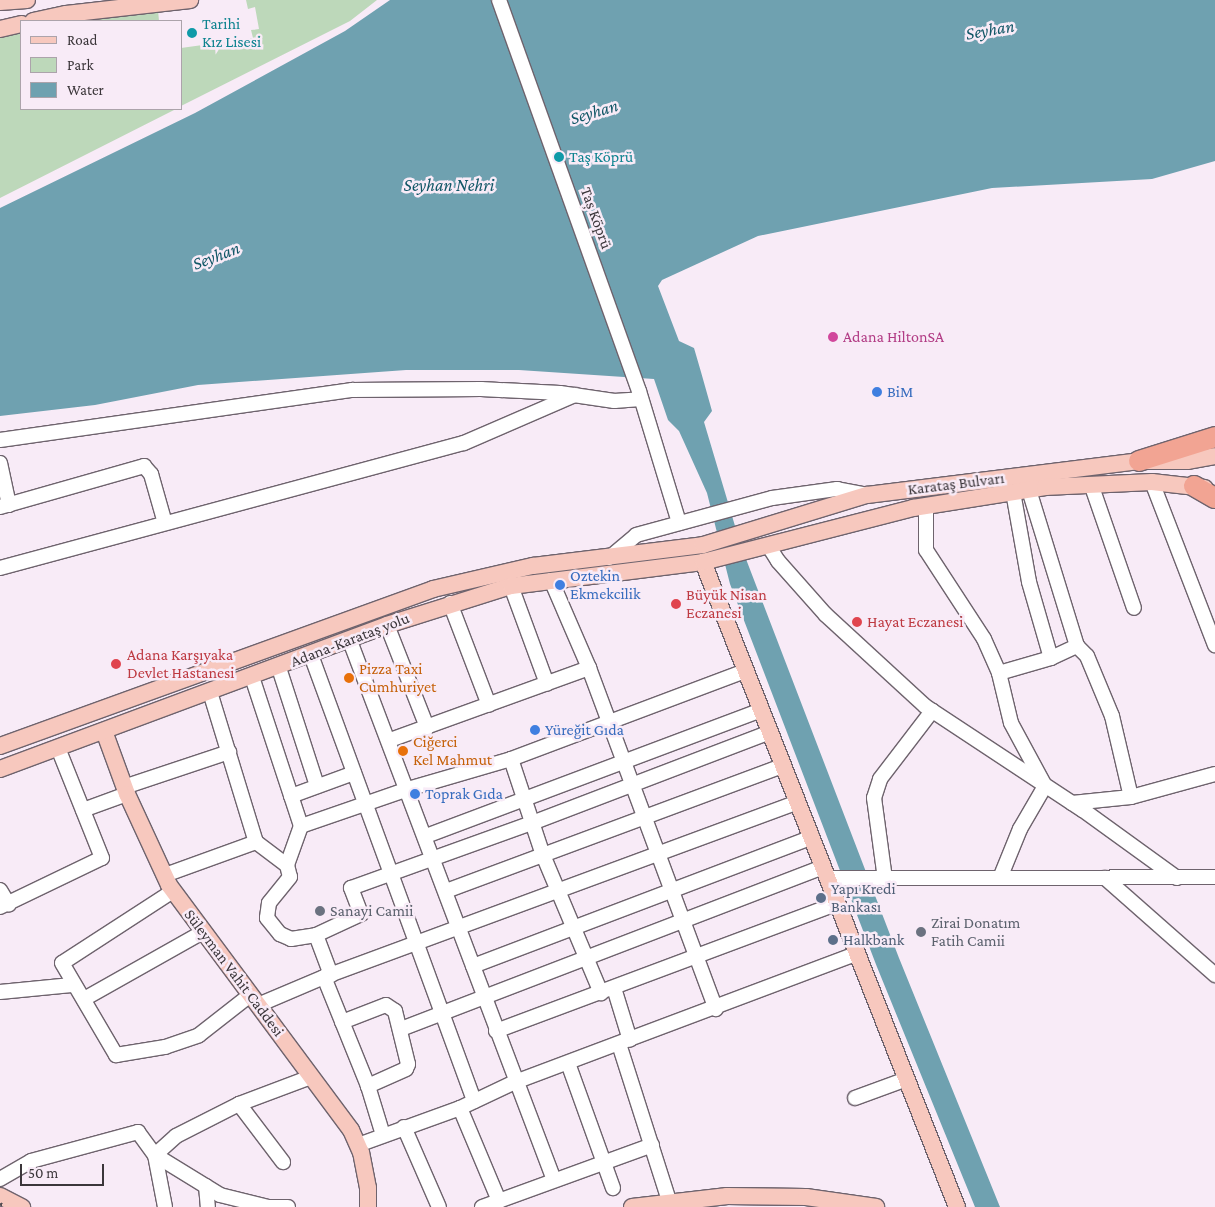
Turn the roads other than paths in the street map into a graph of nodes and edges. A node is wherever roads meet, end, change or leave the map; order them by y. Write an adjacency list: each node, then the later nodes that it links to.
1 (27, 0): 4 (main road)
2 (190, 0): 5 (main road)
3 (499, 0): 9 (street, Taș Köprü)
4 (0, 2)
5 (38, 20)
6 (20, 24): 7 (main road)
7 (0, 29)
8 (576, 395): 9 (street); 11 (street); 25 (street)
9 (640, 395): 26 (street, Taș Köprü)
10 (1215, 437): 13 (highway)
11 (0, 440)
12 (1215, 456): 13 (main road, Karataş Bulvarı)
13 (1138, 462): 21 (main road, Karataş Bulvarı)
14 (1, 470): 23 (street)
15 (1152, 482): 16 (main road, Karataş Bulvarı); 17 (main road, Karataş Bulvarı); 39 (street)
16 (1091, 484): 18 (main road, Karataş Bulvarı); 36 (street)
17 (1194, 486): 19 (main road, Karataş Bulvarı); 22 (highway)
18 (1029, 490): 20 (main road, Karataş Bulvarı); 40 (street)
19 (1215, 490)
20 (1013, 492): 24 (main road, Karataş Bulvarı); 42 (street)
21 (867, 495): 26 (street); 27 (main road, Karataş Bulvarı)
22 (1215, 498)
23 (5, 506): 25 (street)
24 (926, 506): 29 (main road, Karataş Bulvarı); 46 (street)
25 (165, 523): 32 (street)
26 (679, 523): 30 (street)
27 (747, 542): 28 (main road, Karataş Bulvarı); 29 (main road, Karataş Bulvarı); 31 (main road, Karataş Bulvarı)
28 (703, 545): 30 (main road, Adana-Karataş yolu)
29 (768, 545): 52 (street)
30 (609, 558): 58 (main road, Adana-Karataş yolu)
31 (708, 561): 33 (main road, Adana-Karataş yolu); 45 (main road)
32 (0, 568)
33 (551, 580): 34 (main road, Adana-Karataş yolu); 44 (street)
34 (511, 586): 35 (main road, Adana-Karataş yolu); 48 (street)
35 (450, 604): 37 (main road, Adana-Karataş yolu); 50 (street)
36 (1134, 608)
37 (387, 625): 38 (main road, Adana-Karataş yolu); 54 (street)
38 (350, 642): 41 (main road, Adana-Karataş yolu); 57 (street)
39 (1215, 645)
40 (1077, 646): 42 (street); 73 (street)
41 (311, 655): 43 (main road, Adana-Karataş yolu); 65 (street)
42 (1051, 658): 46 (street)
43 (279, 668): 47 (main road, Adana-Karataş yolu); 67 (street)
44 (589, 668): 48 (street); 53 (street)
45 (745, 671): 51 (main road); 53 (street)
46 (999, 672): 69 (street)
47 (252, 677): 49 (main road, Adana-Karataş yolu); 72 (street)
48 (547, 684): 50 (street)
49 (210, 692): 55 (main road, Adana-Karataş yolu); 60 (street)
50 (489, 705): 54 (street)
51 (762, 710): 56 (main road); 62 (street)
52 (932, 711): 69 (street); 96 (street)
53 (610, 724): 61 (street); 62 (street)
54 (427, 727): 57 (street)
55 (104, 731): 59 (main road, Adana-Karataş yolu); 71 (main road, Süleyman Vahit Caddesi)
56 (770, 732): 63 (main road); 68 (street)
57 (390, 740): 70 (street)
58 (0, 746)
59 (58, 748): 64 (main road, Adana-Karataş yolu); 78 (street)
60 (229, 752): 71 (street); 84 (street)
61 (511, 759): 70 (street); 74 (street)
62 (624, 763): 68 (street); 74 (street)
63 (784, 766): 75 (main road); 79 (street)
64 (0, 769)
65 (354, 773): 67 (street); 77 (street)
66 (1215, 774): 73 (street)
67 (317, 786): 72 (street)
68 (632, 786): 79 (street); 80 (street)
69 (1045, 786): 76 (street); 93 (street)
70 (408, 789): 77 (street); 82 (street)
71 (125, 791): 78 (street); 91 (main road, Süleyman Vahit Caddesi)
72 (291, 796): 81 (street)
73 (1131, 797): 76 (street)
74 (524, 801): 80 (street); 82 (street)
75 (798, 802): 83 (main road); 85 (street)
76 (1072, 803): 95 (street)
77 (365, 804): 81 (street); 89 (street)
78 (83, 810): 103 (street)
79 (643, 818): 85 (street); 86 (street)
80 (532, 823): 86 (street); 87 (street)
81 (300, 826): 88 (street)
82 (426, 836): 87 (street)
83 (812, 837): 90 (main road); 97 (street)
84 (256, 842): 88 (street); 91 (street)
85 (656, 854): 97 (street); 101 (street)
86 (543, 855): 99 (street); 101 (street)
87 (434, 860): 89 (street); 99 (street)
88 (287, 865): 108 (street)
89 (390, 874): 108 (street); 109 (street)
90 (830, 874): 96 (street); 102 (main road); 104 (street)
91 (165, 875): 100 (main road, Süleyman Vahit Caddesi)
92 (1215, 877): 95 (street)
93 (1000, 878): 94 (street); 96 (street)
94 (1105, 878): 95 (street); 114 (street)
95 (1177, 878)
96 (883, 879)
97 (670, 889): 104 (street); 105 (street)
98 (0, 890): 103 (street)
99 (446, 890): 106 (street)
100 (173, 891): 107 (main road, Süleyman Vahit Caddesi); 116 (street)
101 (558, 892): 105 (street); 106 (street)
102 (838, 903): 110 (main road); 111 (street)
103 (5, 906)
104 (683, 922): 111 (street); 112 (street)
105 (573, 927): 112 (street); 113 (street)
106 (460, 928): 109 (street); 113 (street)
107 (203, 932): 120 (street); 121 (main road, Süleyman Vahit Caddesi)
108 (316, 935): 115 (street)
109 (416, 944): 115 (street); 123 (street)
110 (858, 953): 122 (street); 130 (main road)
111 (696, 956): 117 (street); 122 (street)
112 (584, 960): 117 (street); 119 (street)
113 (473, 966): 119 (street)
114 (1215, 975)
115 (327, 976): 121 (street); 124 (street)
116 (72, 984): 118 (street); 120 (street)
117 (607, 990): 126 (street); 127 (street)
118 (0, 992)
119 (484, 998): 123 (street); 126 (street)
120 (84, 999): 121 (street)
121 (254, 1000): 129 (main road, Süleyman Vahit Caddesi)
122 (716, 1009): 127 (street)
123 (440, 1013): 125 (street); 134 (street)
124 (342, 1022): 125 (street); 132 (street)
125 (401, 1029): 132 (street)
126 (496, 1031): 131 (street)
127 (624, 1042): 128 (street); 140 (street)
128 (568, 1063): 131 (street); 143 (street)
129 (311, 1077): 135 (street); 139 (main road, Süleyman Vahit Caddesi)
130 (907, 1079): 133 (street); 160 (main road)
131 (515, 1082): 134 (street); 145 (street)
132 (368, 1086): 138 (street)
133 (855, 1098)
134 (474, 1101): 136 (street)
135 (239, 1104): 141 (street); 142 (street)
136 (460, 1108): 137 (street); 149 (street)
137 (404, 1127): 138 (street); 156 (street)
138 (383, 1135): 139 (street)
139 (358, 1145): 155 (main road, Süleyman Vahit Caddesi)
140 (652, 1145): 143 (street); 150 (street)
141 (155, 1155): 144 (street); 146 (street); 152 (street)
142 (283, 1162)
143 (603, 1162): 145 (street); 147 (street)
144 (0, 1179)
145 (554, 1180): 149 (street)
146 (206, 1186): 153 (street); 154 (street)
147 (613, 1188)
148 (0, 1196): 151 (main road)
149 (499, 1200): 157 (street)
150 (669, 1200): 158 (main road); 159 (main road)
151 (22, 1207)
152 (165, 1207)
153 (208, 1207)
154 (288, 1207)
155 (368, 1207)
156 (439, 1207)
157 (482, 1207)
158 (632, 1207)
159 (876, 1207)
160 (957, 1207)

